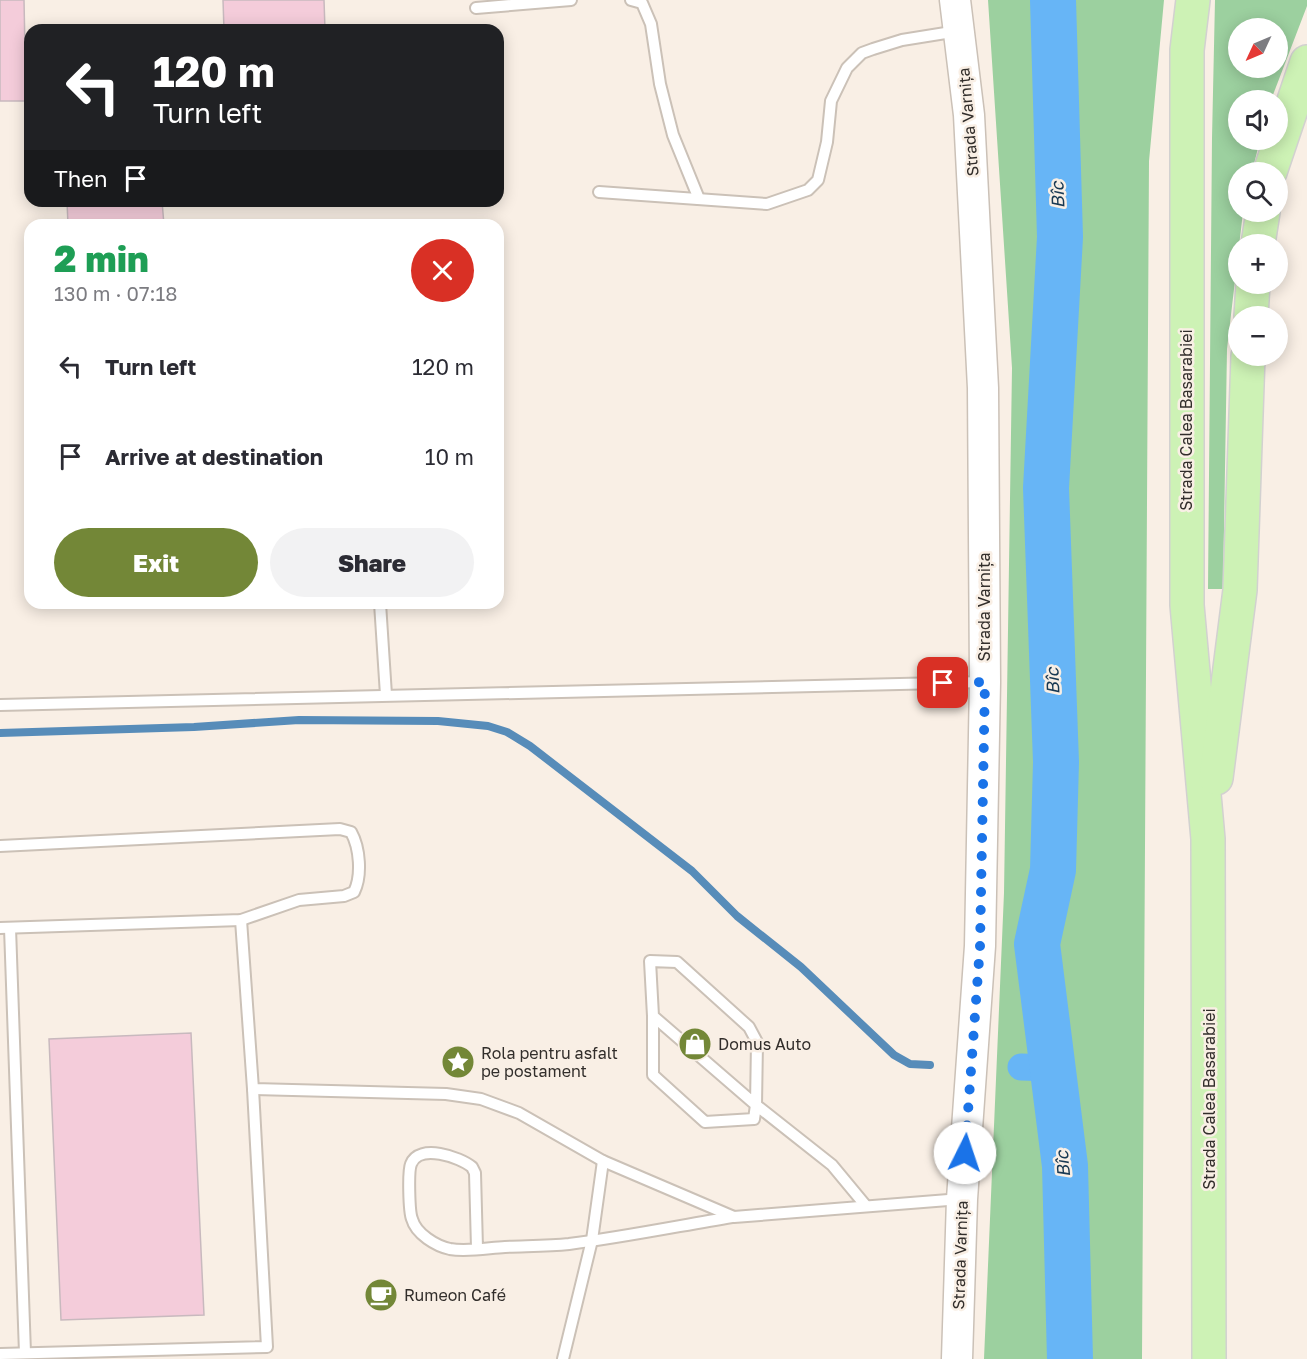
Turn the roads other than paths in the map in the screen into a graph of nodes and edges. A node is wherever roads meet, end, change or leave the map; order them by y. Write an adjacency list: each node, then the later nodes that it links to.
1 (571, 0): 5 (lane)
2 (631, 0): 10 (lane)
3 (955, 0): 6 (street, Strada Varnița)
4 (1193, 0): 16 (main road, Strada Calea Basarabiei)
5 (476, 8)
6 (959, 31): 10 (lane); 13 (street, Strada Varnița)
7 (1307, 62): 8 (main road)
8 (1273, 162)
9 (599, 192): 10 (lane)
10 (699, 199)
11 (1248, 366): 16 (main road, Strada Calea Basarabiei)
12 (380, 609): 14 (lane)
13 (985, 682): 14 (lane); 24 (street, Strada Varnița)
14 (386, 695): 15 (lane)
15 (0, 705)
16 (1208, 839): 33 (main road, Strada Calea Basarabiei)
17 (0, 846): 18 (lane)
18 (241, 920): 19 (lane); 21 (lane)
19 (5, 928): 29 (lane)
20 (653, 1016): 22 (lane); 22 (lane); 22 (lane)
21 (253, 1089): 23 (lane); 29 (lane)
22 (756, 1105): 25 (lane)
23 (603, 1161): 26 (lane); 27 (lane)
24 (962, 1199): 25 (lane); 32 (street, Strada Varnița)
25 (866, 1206): 26 (lane)
26 (734, 1216): 27 (lane)
27 (592, 1240): 28 (lane); 31 (lane)
28 (477, 1248): 28 (lane)
29 (25, 1353): 30 (lane)
30 (0, 1354)
31 (563, 1359)
32 (957, 1359)
33 (1209, 1359)

